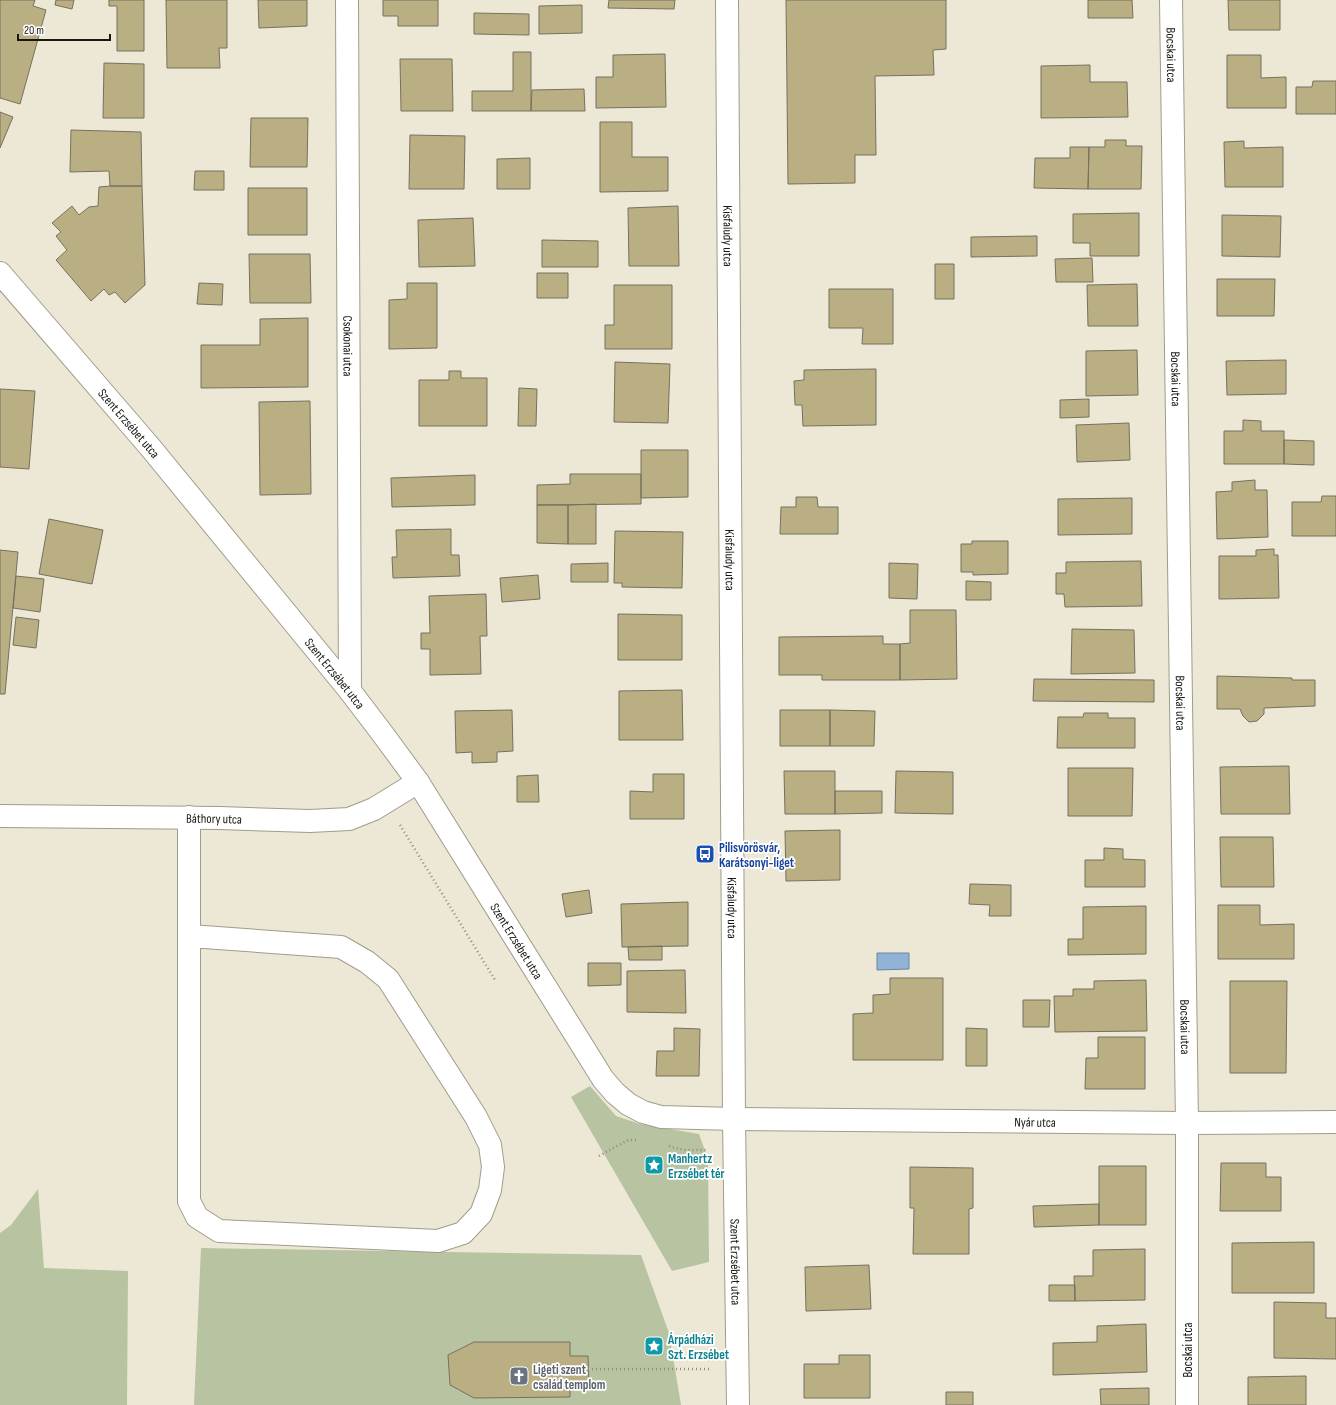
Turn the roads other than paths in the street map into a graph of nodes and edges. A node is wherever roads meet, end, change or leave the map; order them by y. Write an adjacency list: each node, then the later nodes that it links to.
1 (347, 0): 5 (street, Csokonai utca)
2 (727, 0): 10 (street, Kisfaludy utca)
3 (1171, 0): 12 (street, Bocskai utca)
4 (0, 273): 5 (street, Szent Erzsébet utca)
5 (350, 691): 6 (street, Szent Erzsébet utca)
6 (418, 782): 8 (street, Báthory utca); 10 (street, Szent Erzsébet utca)
7 (0, 816): 8 (street, Báthory utca)
8 (189, 817): 9 (street)
9 (190, 936): 9 (street)
10 (734, 1119): 12 (street, Nyár utca); 13 (street, Szent Erzsébet utca)
11 (1336, 1122): 12 (street, Nyár utca)
12 (1187, 1123): 14 (street, Bocskai utca)
13 (738, 1405)
14 (1187, 1405)

